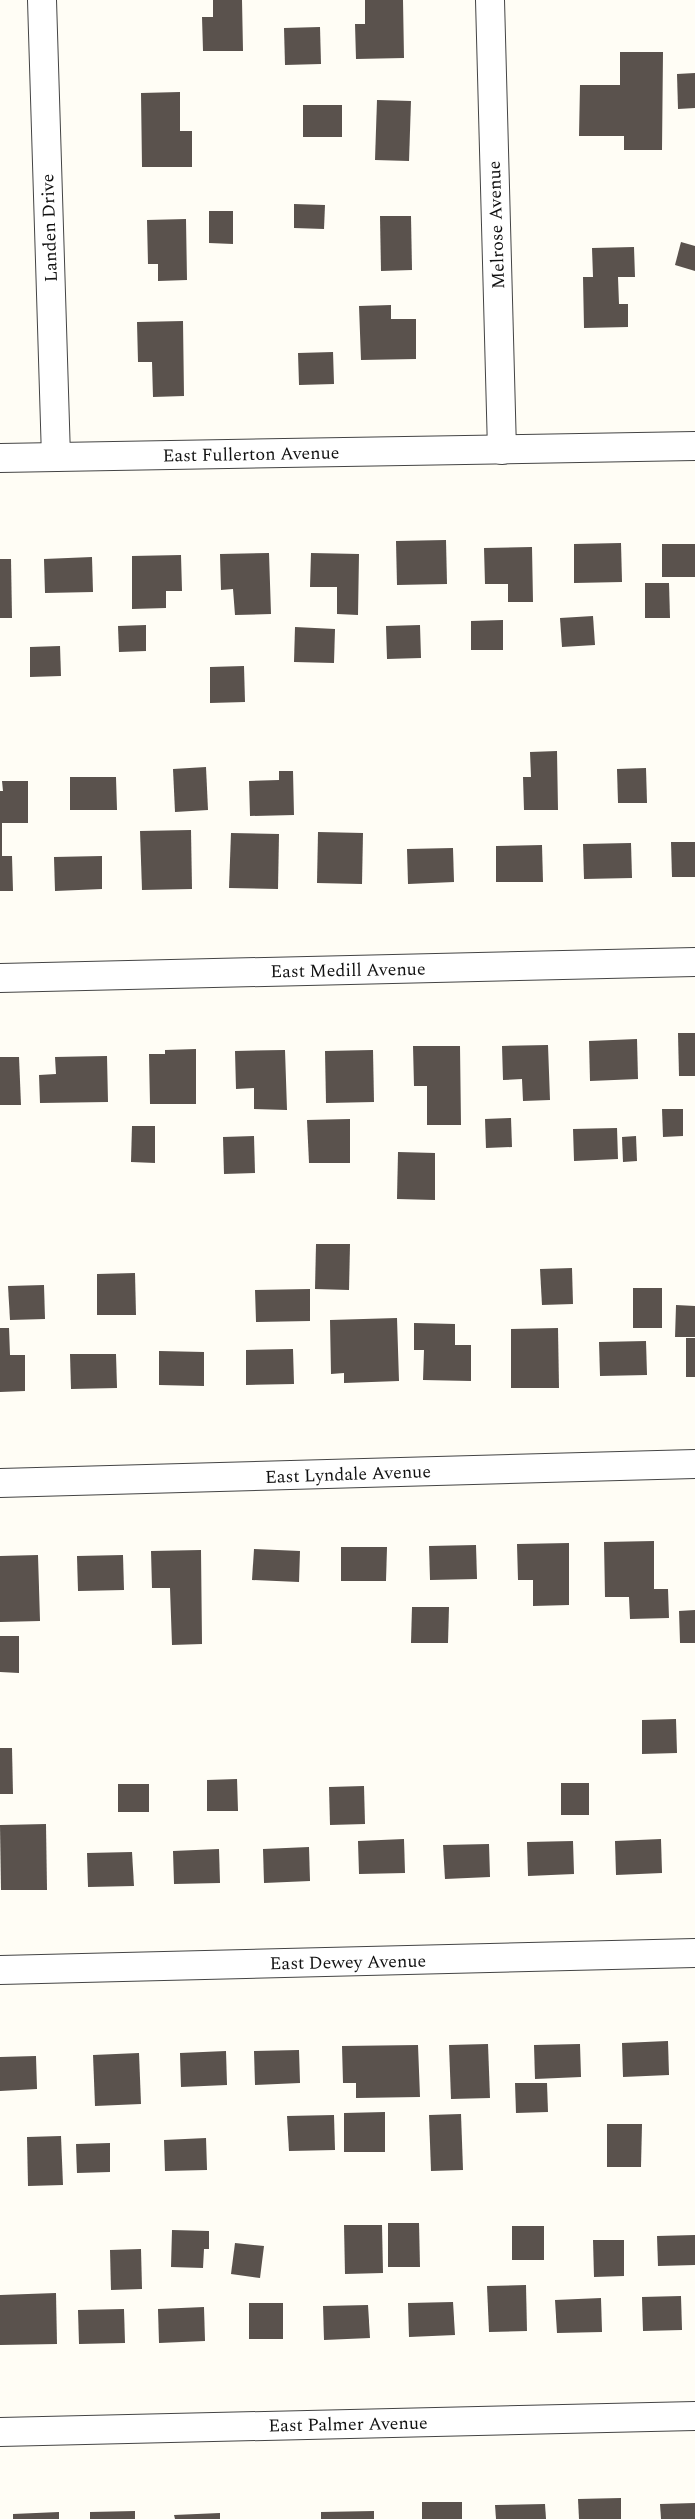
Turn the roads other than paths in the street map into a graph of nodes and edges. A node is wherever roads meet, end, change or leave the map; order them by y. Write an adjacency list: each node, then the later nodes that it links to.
1 (42, 0): 5 (street, Landen Drive)
2 (490, 0): 4 (street, Melrose Avenue)
3 (695, 446): 4 (street, East Fullerton Avenue)
4 (502, 450): 5 (street, East Fullerton Avenue)
5 (56, 457): 6 (street, East Fullerton Avenue)
6 (0, 458)
7 (695, 962): 8 (street, East Medill Avenue)
8 (0, 978)
9 (695, 1464): 10 (street, East Lyndale Avenue)
10 (0, 1483)
11 (695, 1953): 12 (street, East Dewey Avenue)
12 (0, 1970)
13 (695, 2416): 14 (street, East Palmer Avenue)
14 (0, 2432)

